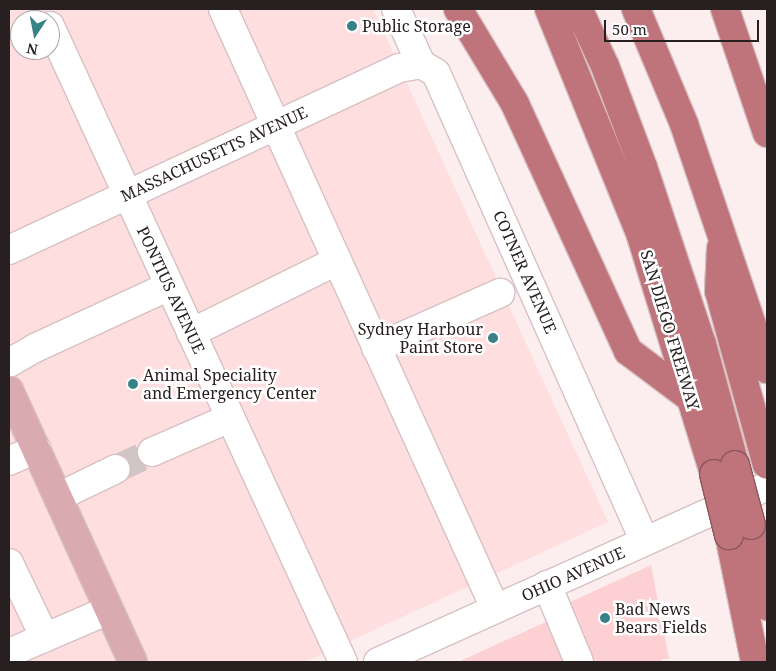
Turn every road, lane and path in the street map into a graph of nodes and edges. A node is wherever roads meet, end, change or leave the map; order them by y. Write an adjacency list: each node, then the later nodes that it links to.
1 (223, 9): 10 (street)
2 (396, 9): 9 (street, COTNER AVENUE)
3 (458, 9): 23 (highway)
4 (549, 9): 23 (highway, SAN DIEGO FREEWAY)
5 (558, 9): 30 (highway)
6 (636, 9): 13 (highway)
7 (725, 9): 11 (highway)
8 (60, 48): 12 (street, PONTIUS AVENUE)
9 (421, 64): 10 (street, MASSACHUSETTS AVENUE); 34 (street, COTNER AVENUE)
10 (274, 125): 12 (street, MASSACHUSETTS AVENUE); 15 (street)
11 (767, 133)
12 (127, 194): 14 (street, MASSACHUSETTS AVENUE); 16 (street, PONTIUS AVENUE)
13 (722, 234): 21 (highway); 27 (highway)
14 (9, 250)
15 (337, 261): 18 (street); 19 (street)
16 (169, 286): 18 (street, PONTIUS AVENUE); 20 (street)
17 (500, 293): 19 (street)
18 (191, 333): 24 (street, PONTIUS AVENUE)
19 (376, 348): 38 (street)
20 (9, 363)
21 (767, 369)
22 (9, 390): 25 (main road)
23 (692, 399): 30 (highway, SAN DIEGO FREEWAY)
24 (230, 418): 26 (street); 43 (street, PONTIUS AVENUE)
25 (36, 449): 28 (street); 32 (main road)
26 (152, 452)
27 (765, 458)
28 (9, 461)
29 (116, 469): 32 (street)
30 (724, 469): 33 (highway, SAN DIEGO FREEWAY, bridge)
31 (767, 486): 34 (street, OHIO AVENUE)
32 (58, 497): 39 (main road)
33 (740, 530): 37 (highway); 46 (highway, SAN DIEGO FREEWAY)
34 (645, 542): 36 (street, OHIO AVENUE)
35 (9, 563): 40 (street)
36 (547, 585): 38 (street, OHIO AVENUE); 45 (street)
37 (767, 606)
38 (496, 608): 44 (street, OHIO AVENUE)
39 (109, 610): 40 (street); 42 (main road)
40 (45, 638): 41 (street)
41 (9, 653)
42 (133, 662)
43 (343, 662)
44 (378, 662)
45 (579, 662)
46 (756, 662)

